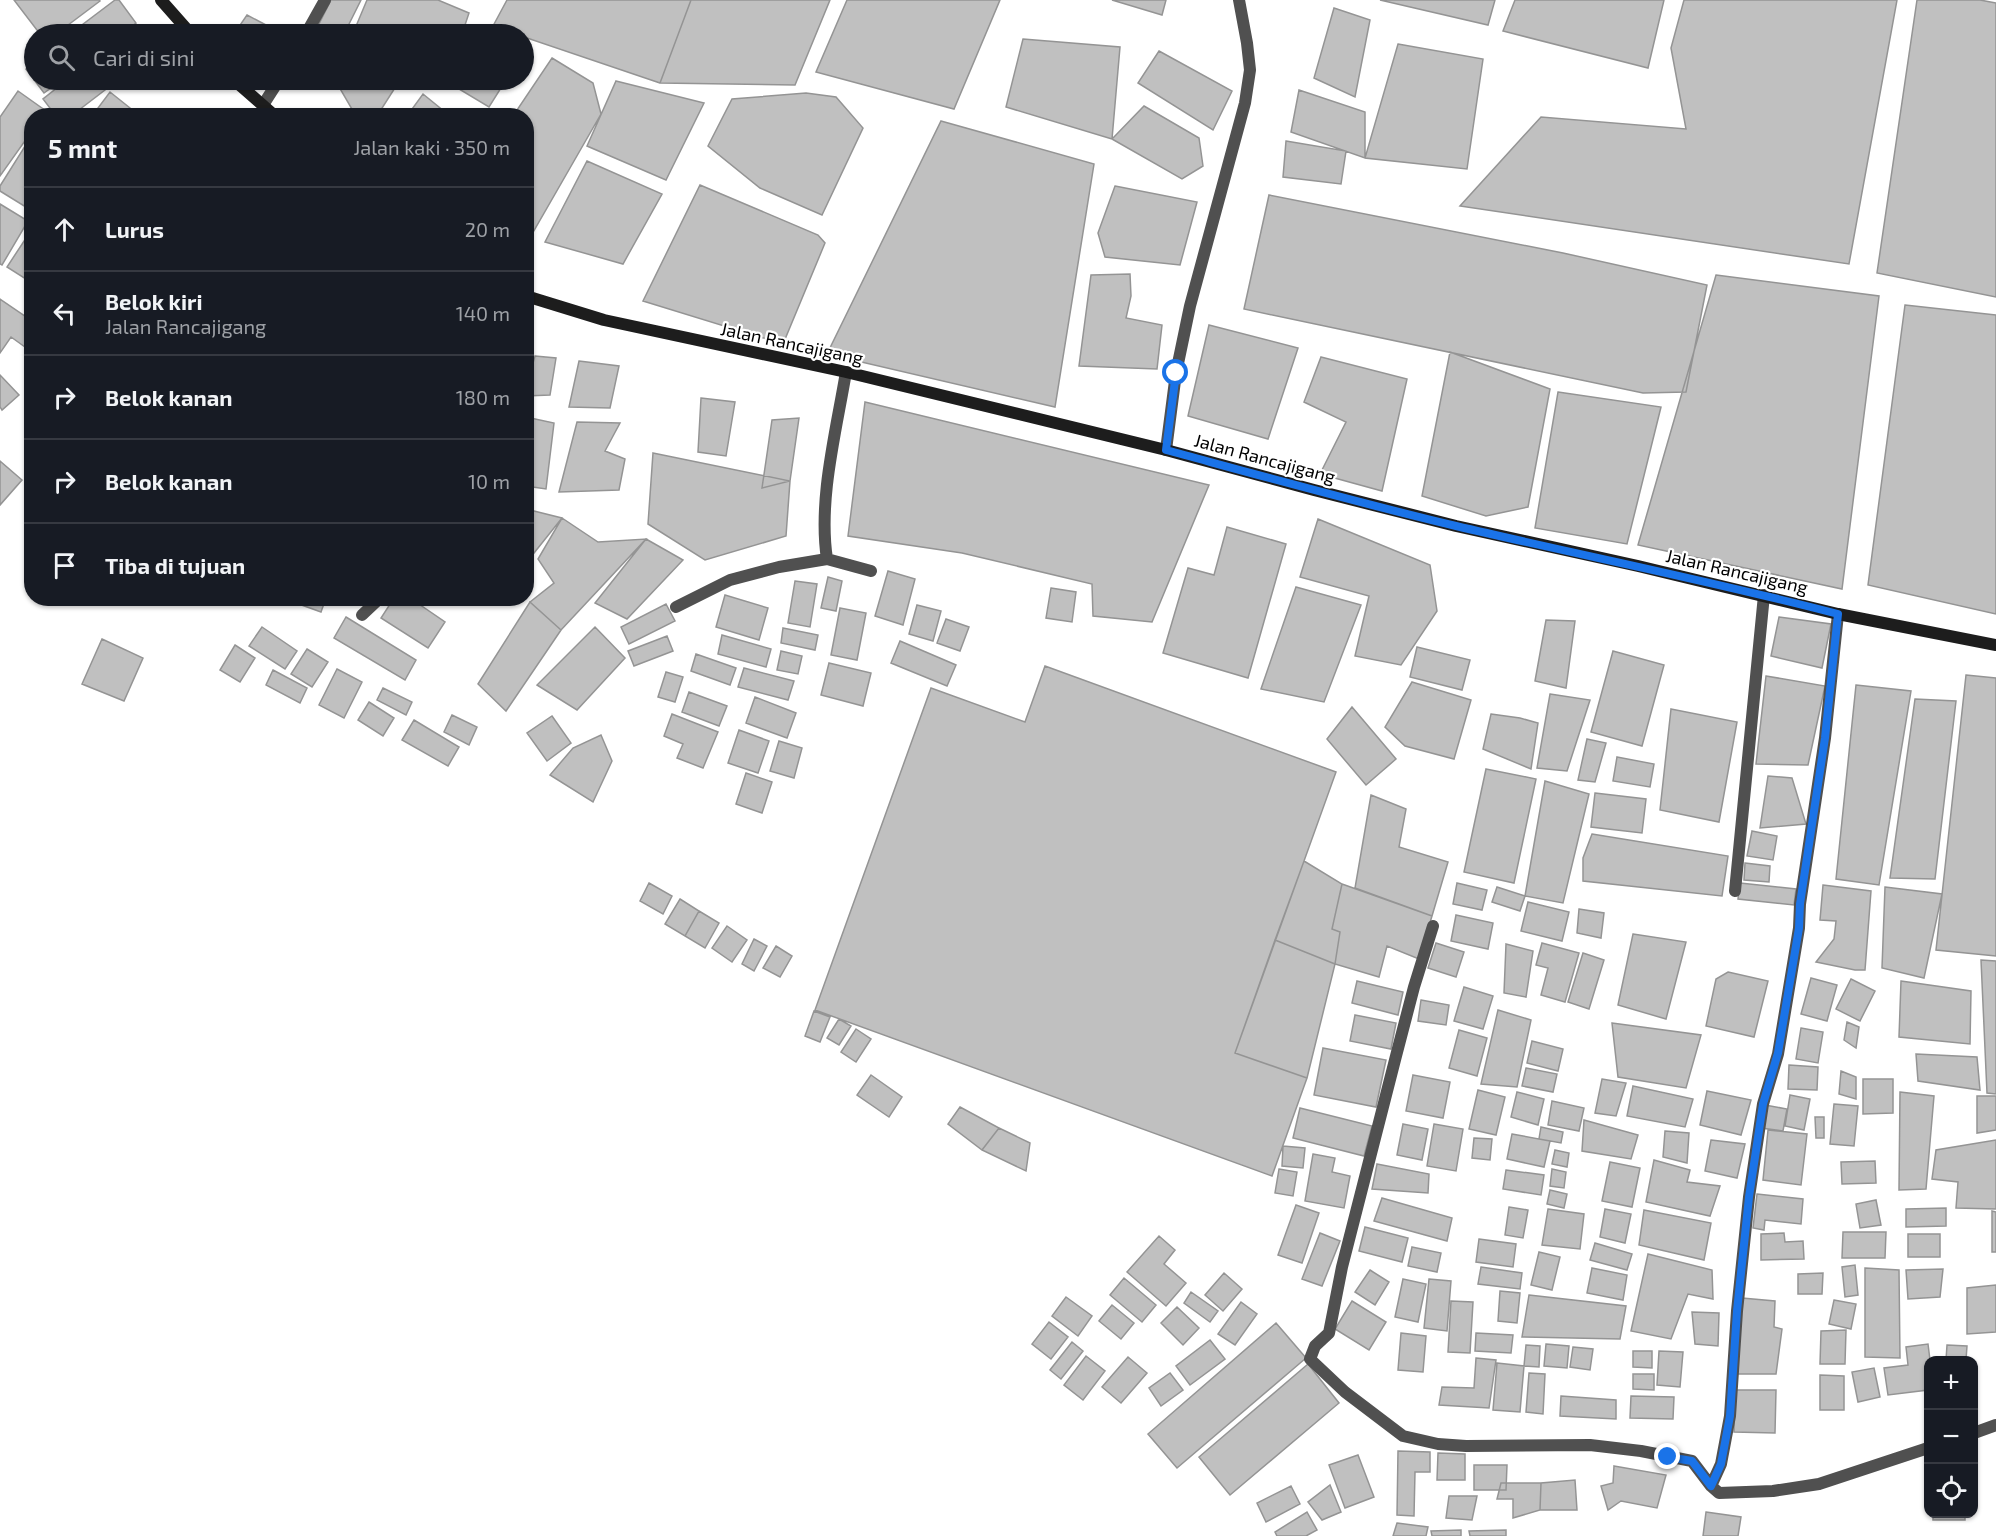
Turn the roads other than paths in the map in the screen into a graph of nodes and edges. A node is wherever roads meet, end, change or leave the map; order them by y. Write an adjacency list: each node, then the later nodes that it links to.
1 (161, 0): 4 (main road)
2 (325, 0): 5 (street)
3 (1239, 0): 12 (street)
4 (183, 24)
5 (312, 24)
6 (246, 90): 8 (main road)
7 (273, 90): 8 (street)
8 (263, 105): 9 (main road)
9 (266, 108)
10 (534, 298): 11 (main road, Jalan Rancajigang)
11 (846, 372): 12 (main road, Jalan Rancajigang); 13 (street)
12 (1166, 450): 15 (main road, Jalan Rancajigang)
13 (827, 559): 14 (street); 17 (street)
14 (870, 571)
15 (1764, 595): 18 (main road, Jalan Rancajigang); 21 (street)
16 (372, 606): 19 (street)
17 (676, 607)
18 (1838, 614): 20 (main road, Jalan Rancajigang); 26 (street)
19 (362, 615)
20 (1996, 645)
21 (1735, 891)
22 (1433, 927): 26 (street)
23 (1996, 1425): 24 (street)
24 (1978, 1432)
25 (1924, 1450): 26 (street)
26 (1711, 1486)

